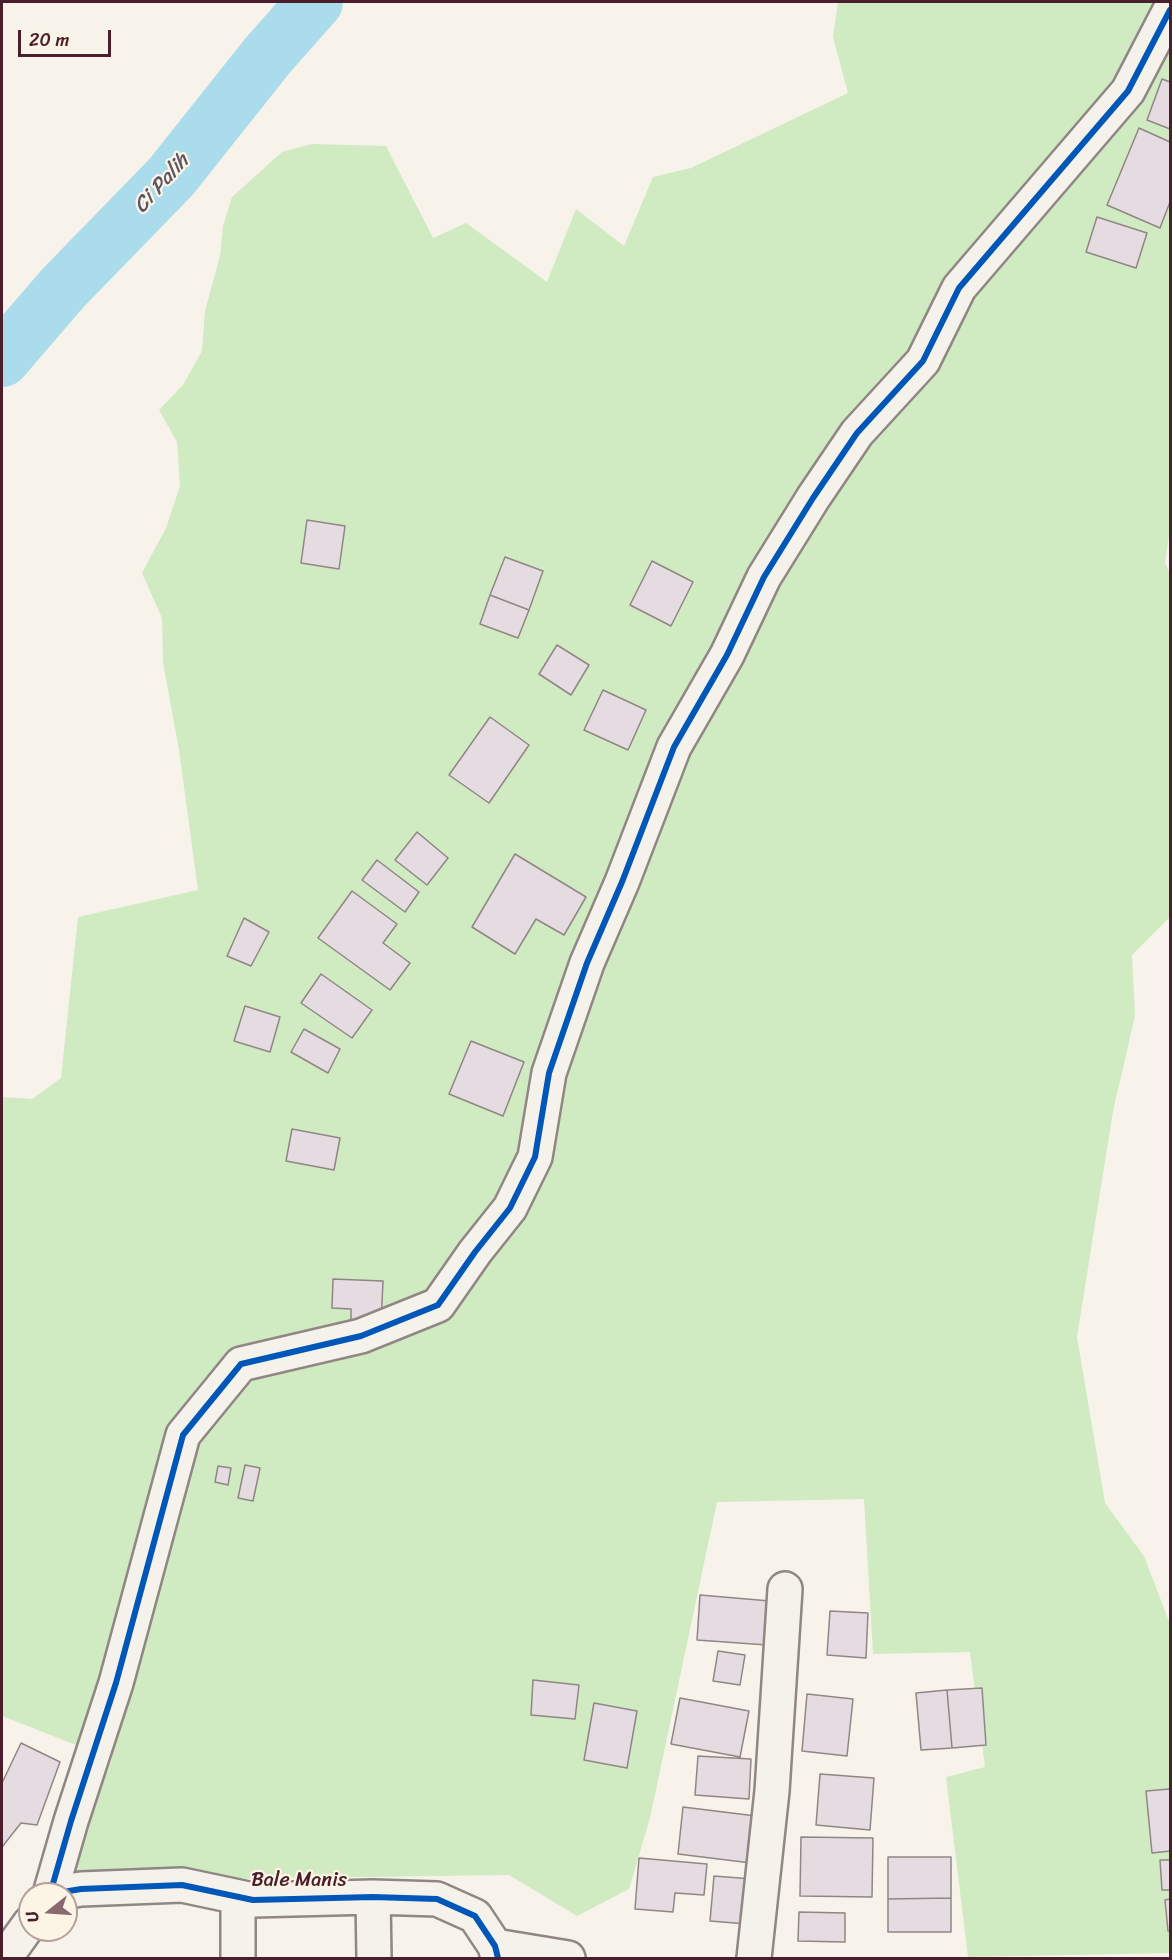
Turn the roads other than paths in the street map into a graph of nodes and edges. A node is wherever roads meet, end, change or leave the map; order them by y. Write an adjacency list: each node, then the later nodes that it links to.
1 (1170, 10): 3 (street)
2 (785, 1589): 13 (street)
3 (53, 1882)
4 (78, 1889): 6 (street, Bale Manis)
5 (373, 1897): 6 (street, Bale Manis); 8 (street, Bale Manis); 11 (street)
6 (238, 1898): 9 (street)
7 (18, 1941): 10 (street)
8 (497, 1952): 12 (street)
9 (234, 1953)
10 (6, 1959)
11 (374, 1959)
12 (568, 1959)
13 (754, 1959)

